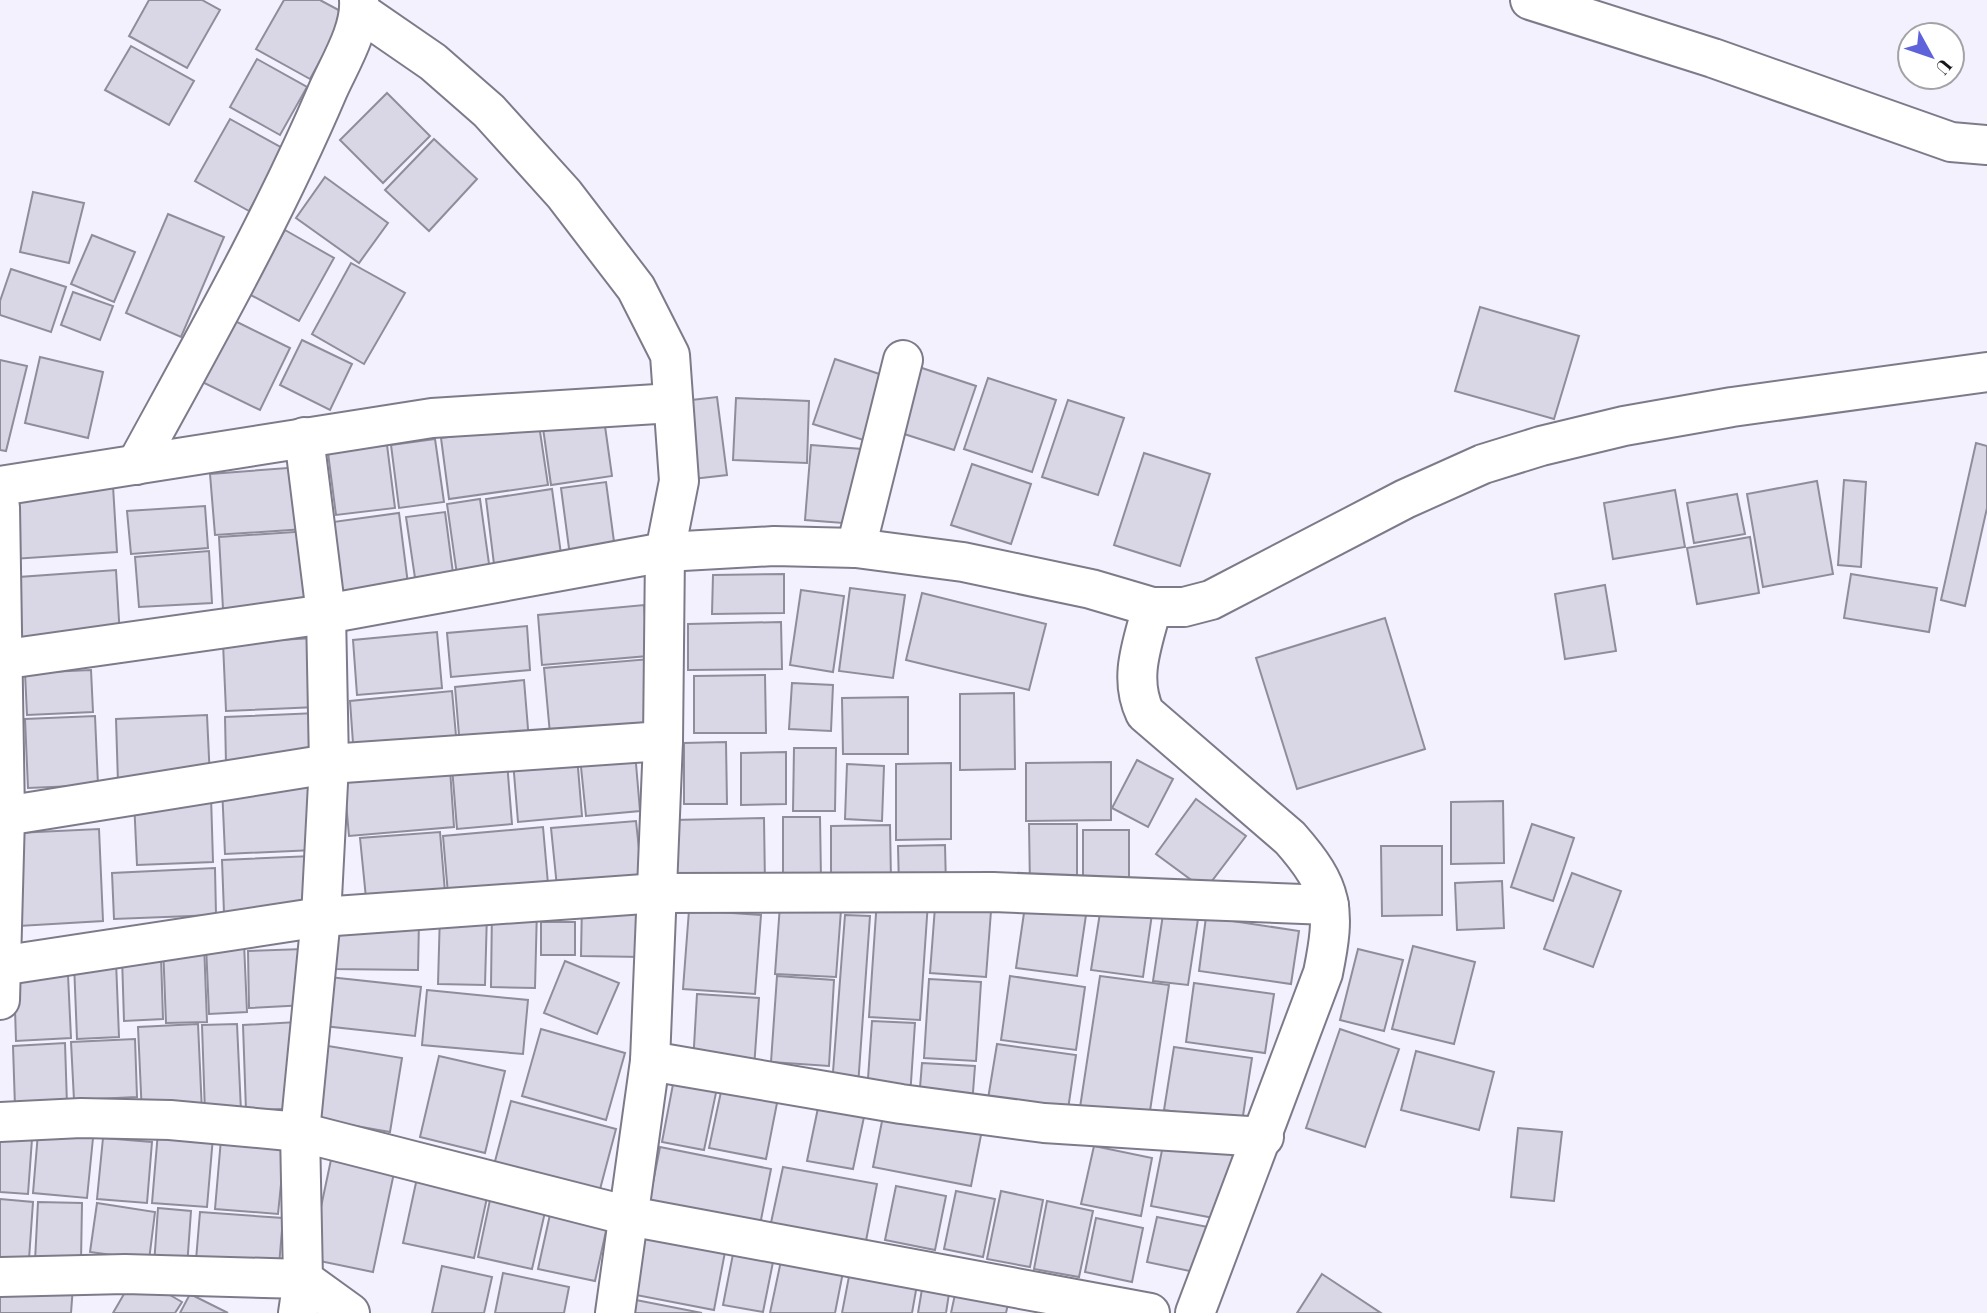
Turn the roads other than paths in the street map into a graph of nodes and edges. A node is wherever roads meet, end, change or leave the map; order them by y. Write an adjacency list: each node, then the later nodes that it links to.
1 (1530, 0): 3 (street)
2 (359, 5): 6 (street); 8 (street)
3 (1987, 145)
4 (903, 360): 11 (street)
5 (1987, 372): 13 (street)
6 (673, 403): 7 (street); 12 (street)
7 (304, 437): 8 (street); 14 (street)
8 (136, 466): 9 (street)
9 (0, 486)
10 (0, 507): 15 (street)
11 (856, 548): 12 (street); 13 (street)
12 (666, 552): 14 (street); 16 (street)
13 (1152, 607): 20 (street)
14 (326, 614): 15 (street); 17 (street)
15 (2, 659): 18 (street)
16 (663, 741): 17 (street); 19 (street)
17 (328, 764): 18 (street); 21 (street)
18 (5, 816): 22 (street)
19 (658, 893): 20 (street); 21 (street); 23 (street)
20 (1329, 905): 26 (street)
21 (321, 917): 22 (street); 25 (street)
22 (1, 977)
23 (650, 1061): 26 (street); 27 (street)
24 (0, 1122): 25 (street)
25 (300, 1132): 27 (street); 29 (street)
26 (1264, 1137): 33 (street)
27 (629, 1216): 31 (street); 32 (street)
28 (0, 1277): 29 (street)
29 (301, 1296): 30 (street)
30 (350, 1313)
31 (615, 1313)
32 (1150, 1313)
33 (1195, 1313)

